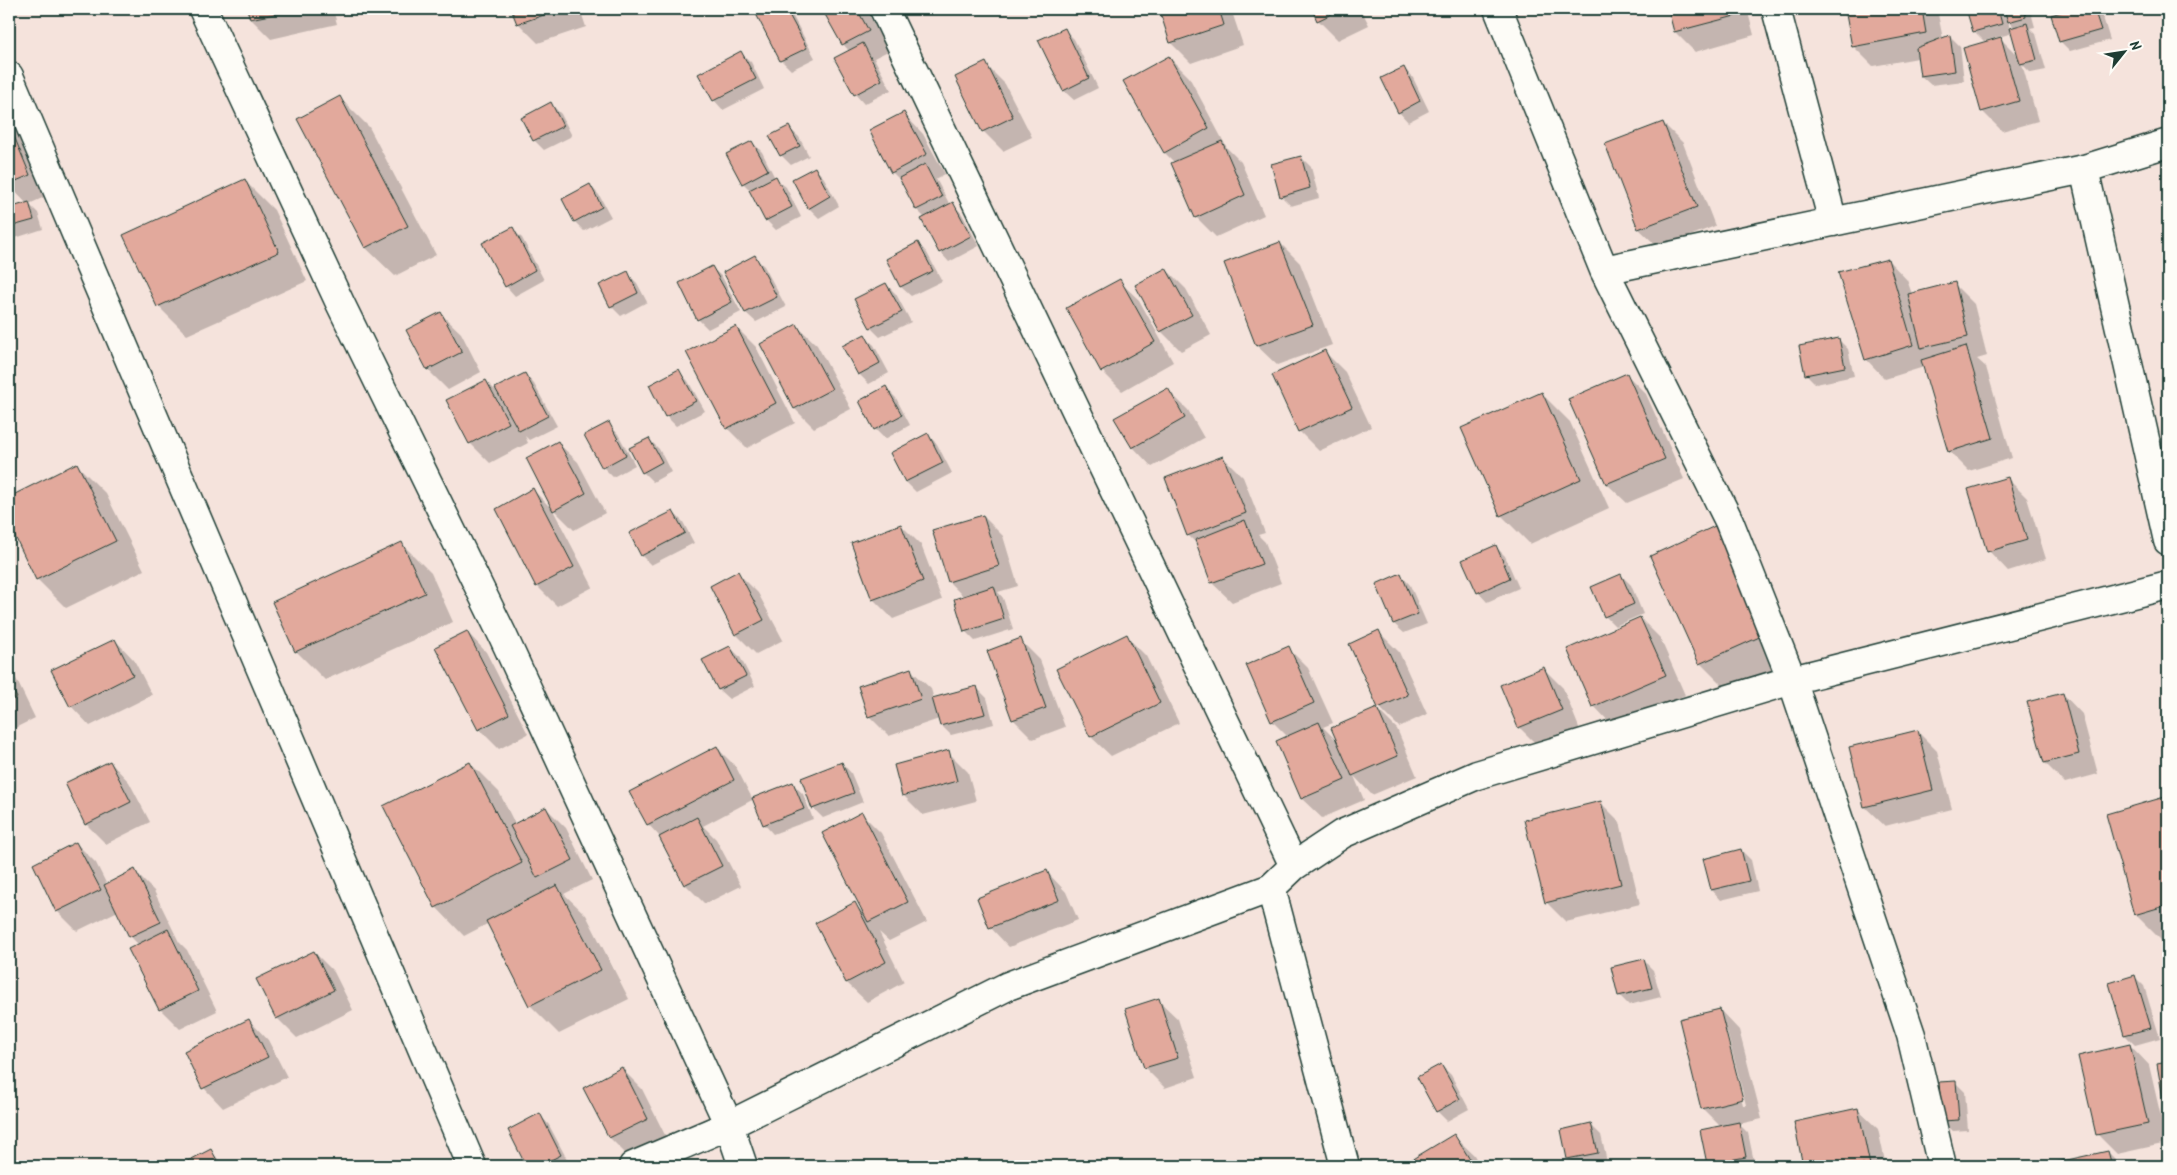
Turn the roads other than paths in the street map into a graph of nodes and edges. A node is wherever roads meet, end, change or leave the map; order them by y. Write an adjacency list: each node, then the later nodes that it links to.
1 (203, 9): 15 (street)
2 (884, 9): 13 (street)
3 (1498, 9): 9 (street)
4 (1776, 9): 8 (street)
5 (9, 76): 16 (street)
6 (2168, 143): 7 (street)
7 (2084, 169): 8 (street); 10 (street)
8 (1833, 222): 9 (street)
9 (1604, 270): 12 (street)
10 (2168, 541)
11 (2168, 585): 12 (street)
12 (1792, 680): 13 (street); 20 (street)
13 (1294, 866): 14 (street)
14 (1271, 888): 15 (street); 19 (street)
15 (729, 1125): 17 (street); 18 (street)
16 (472, 1166)
17 (633, 1166)
18 (743, 1166)
19 (1345, 1166)
20 (1942, 1166)

